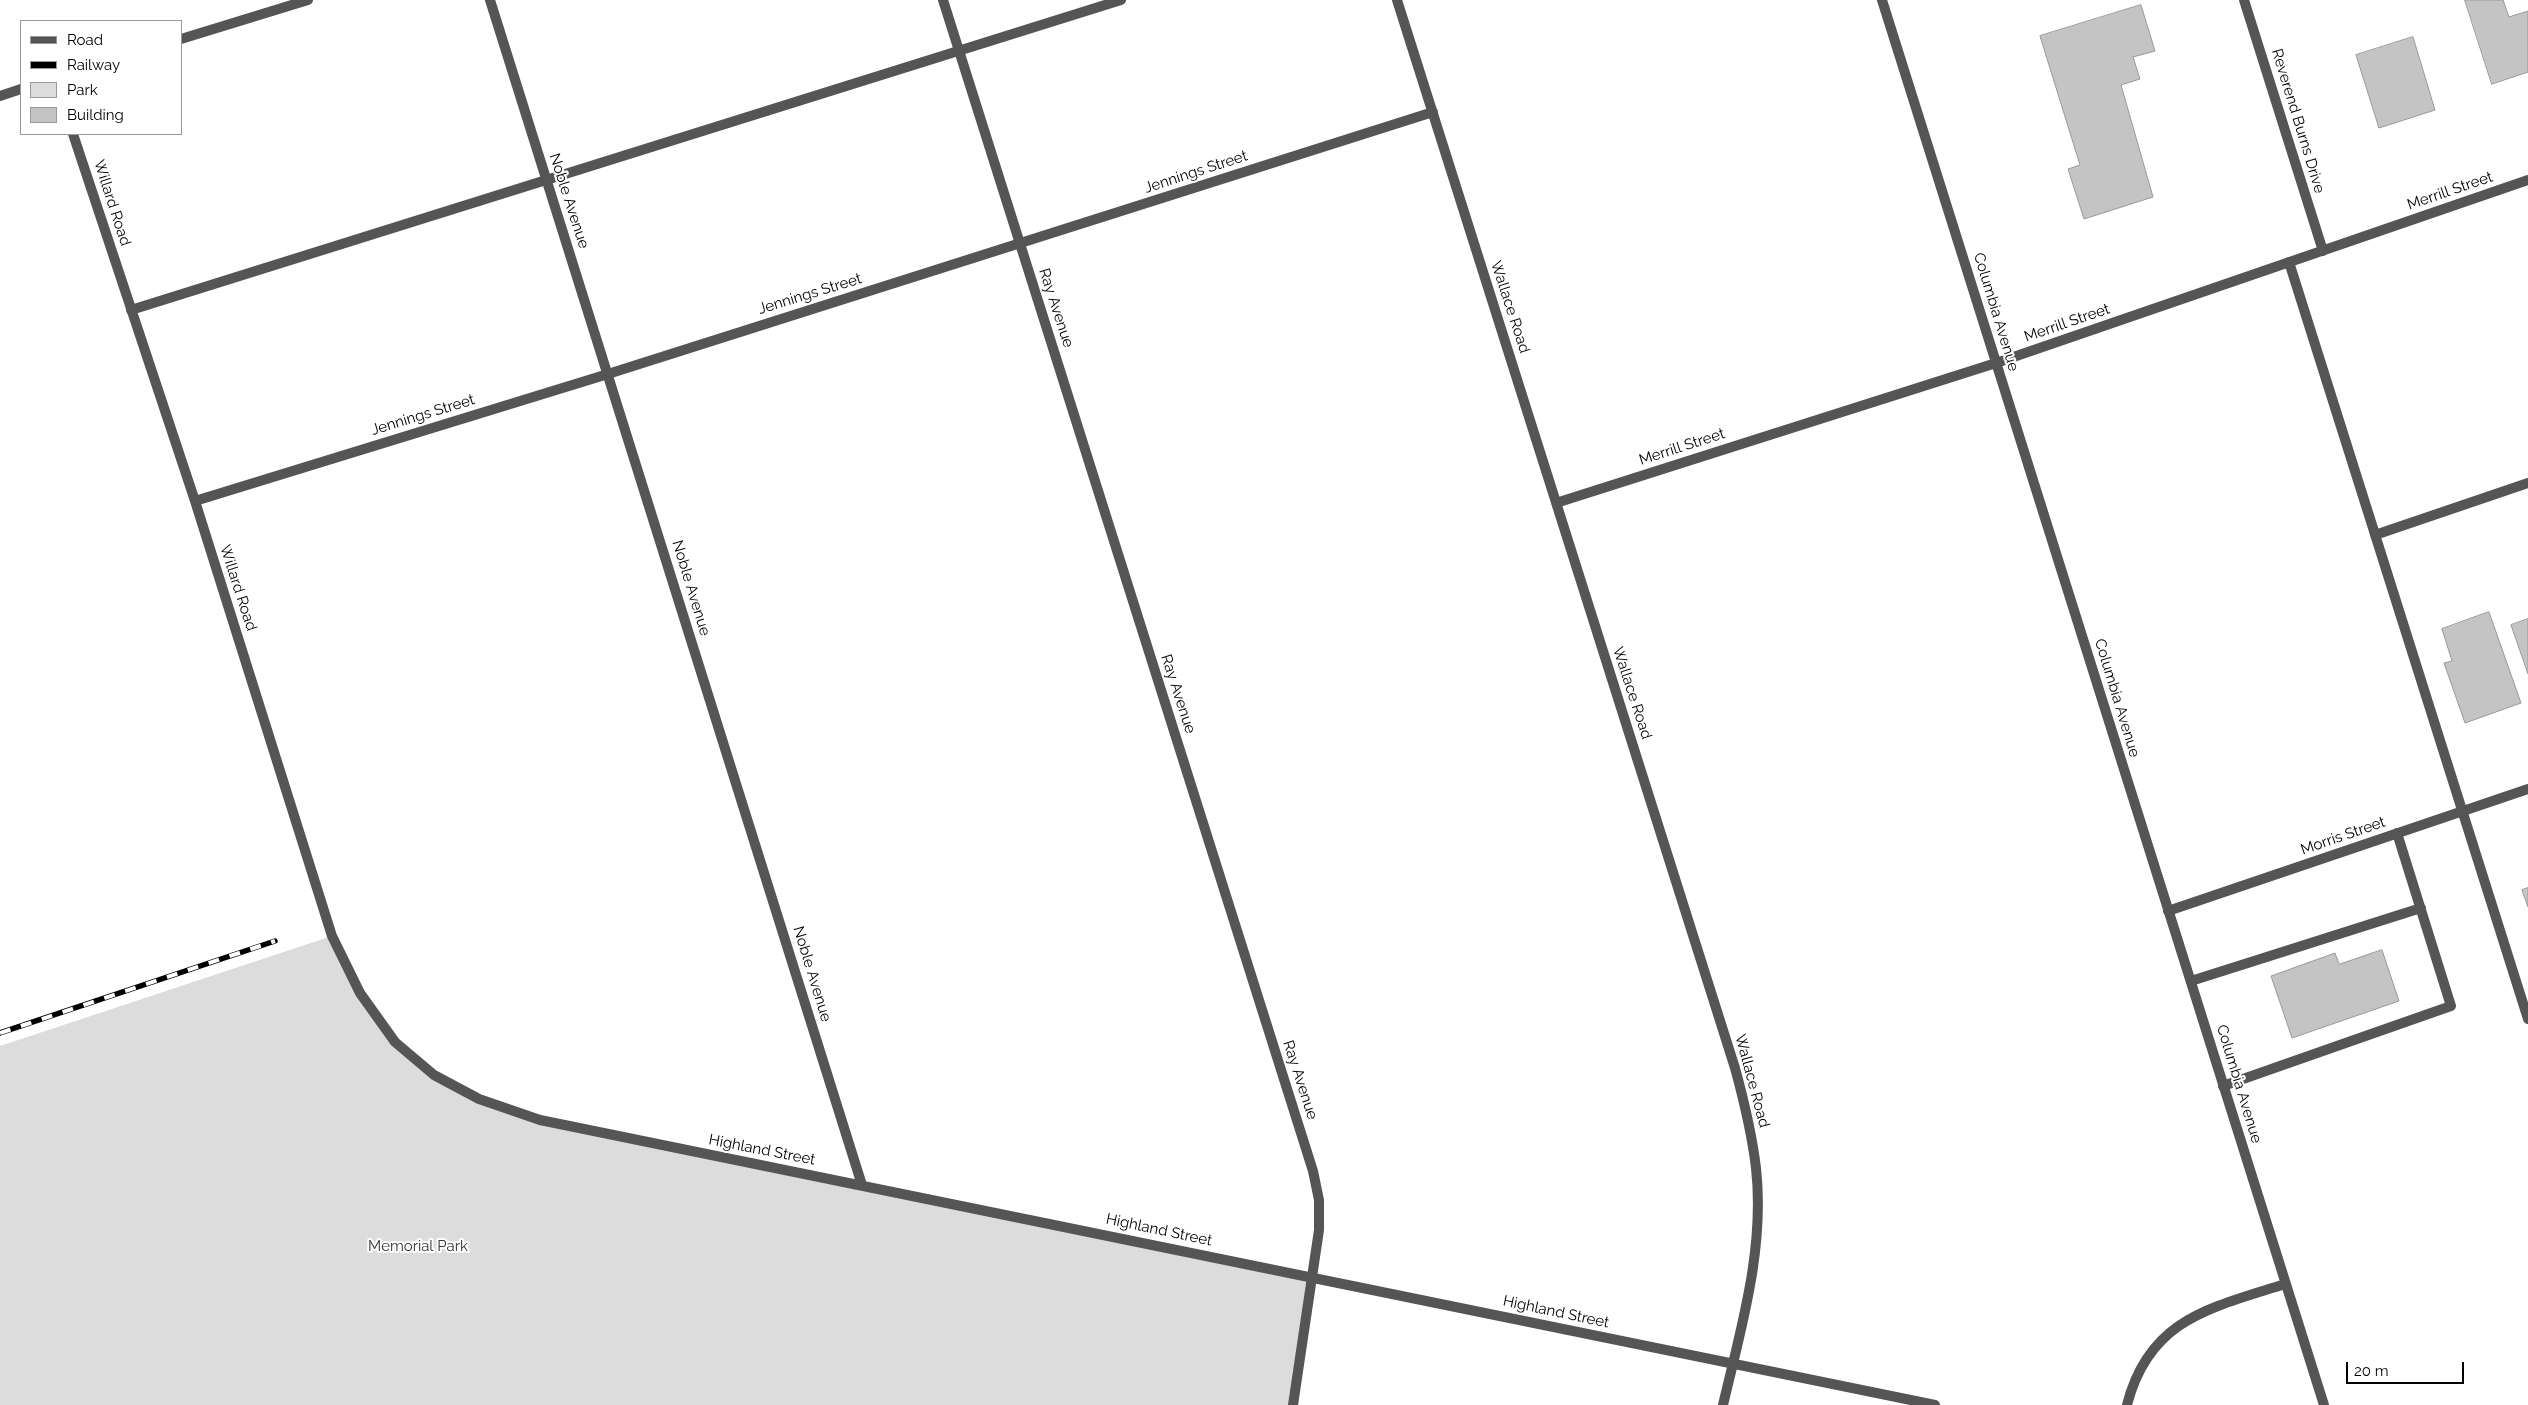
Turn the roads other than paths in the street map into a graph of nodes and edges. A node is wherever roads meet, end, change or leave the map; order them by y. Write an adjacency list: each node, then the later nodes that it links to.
1 (308, 0): 8 (street)
2 (490, 0): 14 (street, Noble Avenue)
3 (943, 0): 9 (street, Ray Avenue)
4 (1121, 0): 9 (street)
5 (1397, 0): 12 (street, Wallace Road)
6 (1882, 0): 20 (street, Columbia Avenue)
7 (2244, 0): 17 (street, Reverend Burns Drive)
8 (182, 39)
9 (960, 52): 14 (street); 16 (street, Ray Avenue)
10 (20, 90): 11 (street)
11 (0, 96)
12 (1433, 112): 16 (street, Jennings Street); 24 (street, Wallace Road)
13 (73, 135): 19 (street, Willard Road)
14 (547, 180): 19 (street); 21 (street, Noble Avenue)
15 (2528, 180): 17 (street, Merrill Street)
16 (1020, 244): 21 (street, Jennings Street); 36 (street, Ray Avenue)
17 (2323, 251): 18 (street, Merrill Street)
18 (2289, 262): 20 (street, Merrill Street); 25 (street)
19 (131, 310): 23 (street, Willard Road)
20 (1996, 363): 24 (street, Merrill Street); 30 (street, Columbia Avenue)
21 (608, 374): 23 (street, Jennings Street); 35 (street, Noble Avenue)
22 (2528, 483): 25 (street)
23 (195, 501): 33 (street, Willard Road)
24 (1556, 503): 38 (street, Wallace Road)
25 (2375, 535): 27 (street)
26 (2528, 789): 27 (street, Morris Street)
27 (2462, 812): 28 (street, Morris Street); 32 (street)
28 (2397, 833): 29 (street); 30 (street, Morris Street)
29 (2421, 908): 31 (street); 34 (street)
30 (2168, 911): 31 (street, Columbia Avenue)
31 (2191, 981): 34 (street, Columbia Avenue)
32 (2528, 1019)
33 (395, 1042): 35 (street, Highland Street)
34 (2223, 1086): 37 (street, Columbia Avenue)
35 (862, 1185): 36 (street, Highland Street)
36 (1312, 1277): 38 (street, Highland Street); 39 (street, Ray Avenue)
37 (2285, 1284): 42 (street); 43 (street, Columbia Avenue)
38 (1733, 1365): 40 (street, Wallace Road); 41 (street, Highland Street)
39 (1293, 1405)
40 (1723, 1405)
41 (1935, 1405)
42 (2127, 1405)
43 (2324, 1405)

